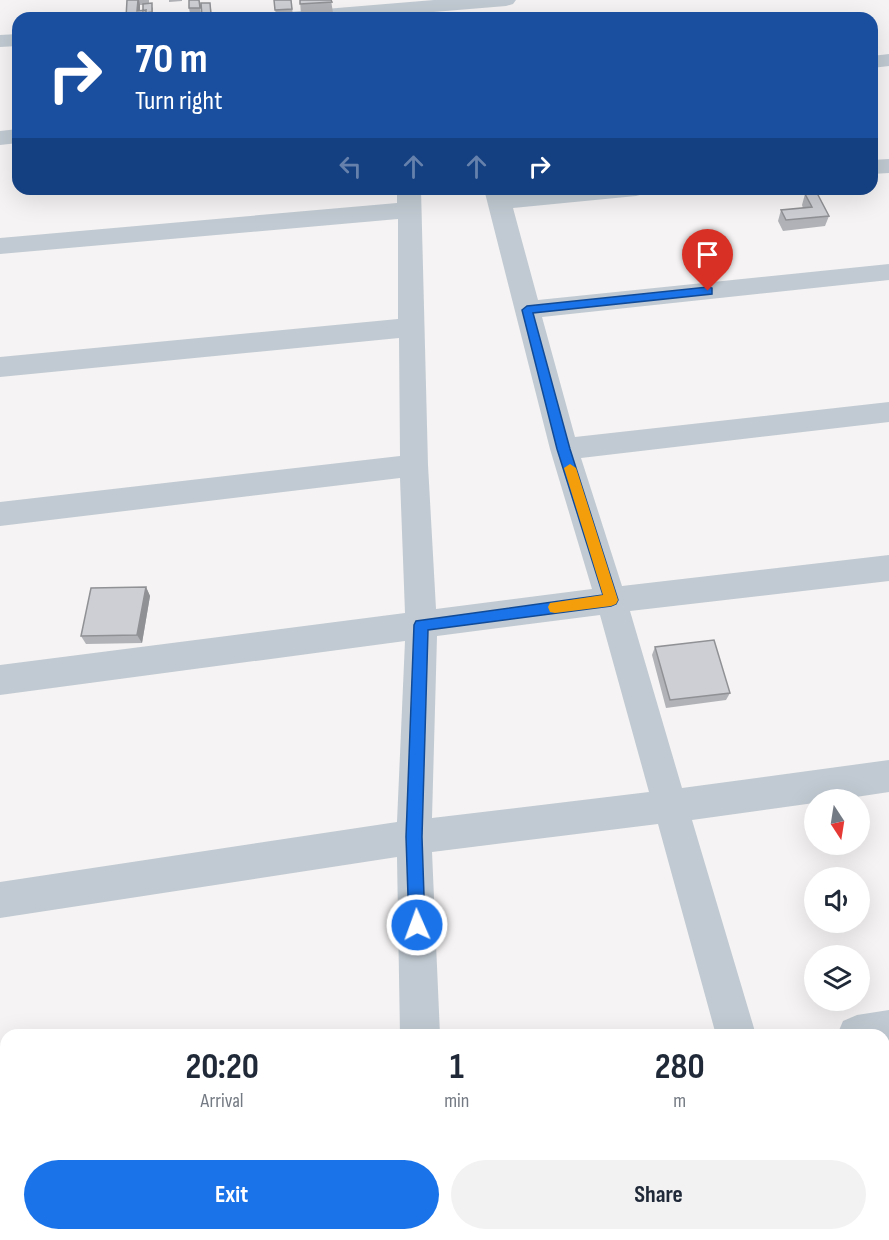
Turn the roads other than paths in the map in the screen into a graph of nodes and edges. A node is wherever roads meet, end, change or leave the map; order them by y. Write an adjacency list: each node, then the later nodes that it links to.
1 (506, 0): 2 (street)
2 (442, 8): 3 (street)
3 (381, 12)
4 (497, 195): 8 (street)
5 (408, 200): 6 (street); 9 (street)
6 (0, 246)
7 (889, 272): 8 (street)
8 (527, 310): 12 (street)
9 (413, 327): 10 (street); 13 (street)
10 (0, 367)
11 (889, 412): 12 (street)
12 (564, 449): 16 (street)
13 (414, 465): 14 (street); 17 (street)
14 (0, 514)
15 (889, 567): 16 (street)
16 (611, 600): 17 (street); 20 (street)
17 (421, 625): 18 (street); 21 (street)
18 (0, 680)
19 (889, 776): 20 (street)
20 (670, 806): 21 (street); 24 (street)
21 (414, 837): 22 (street); 23 (street)
22 (0, 900)
23 (420, 1029)
24 (734, 1029)

